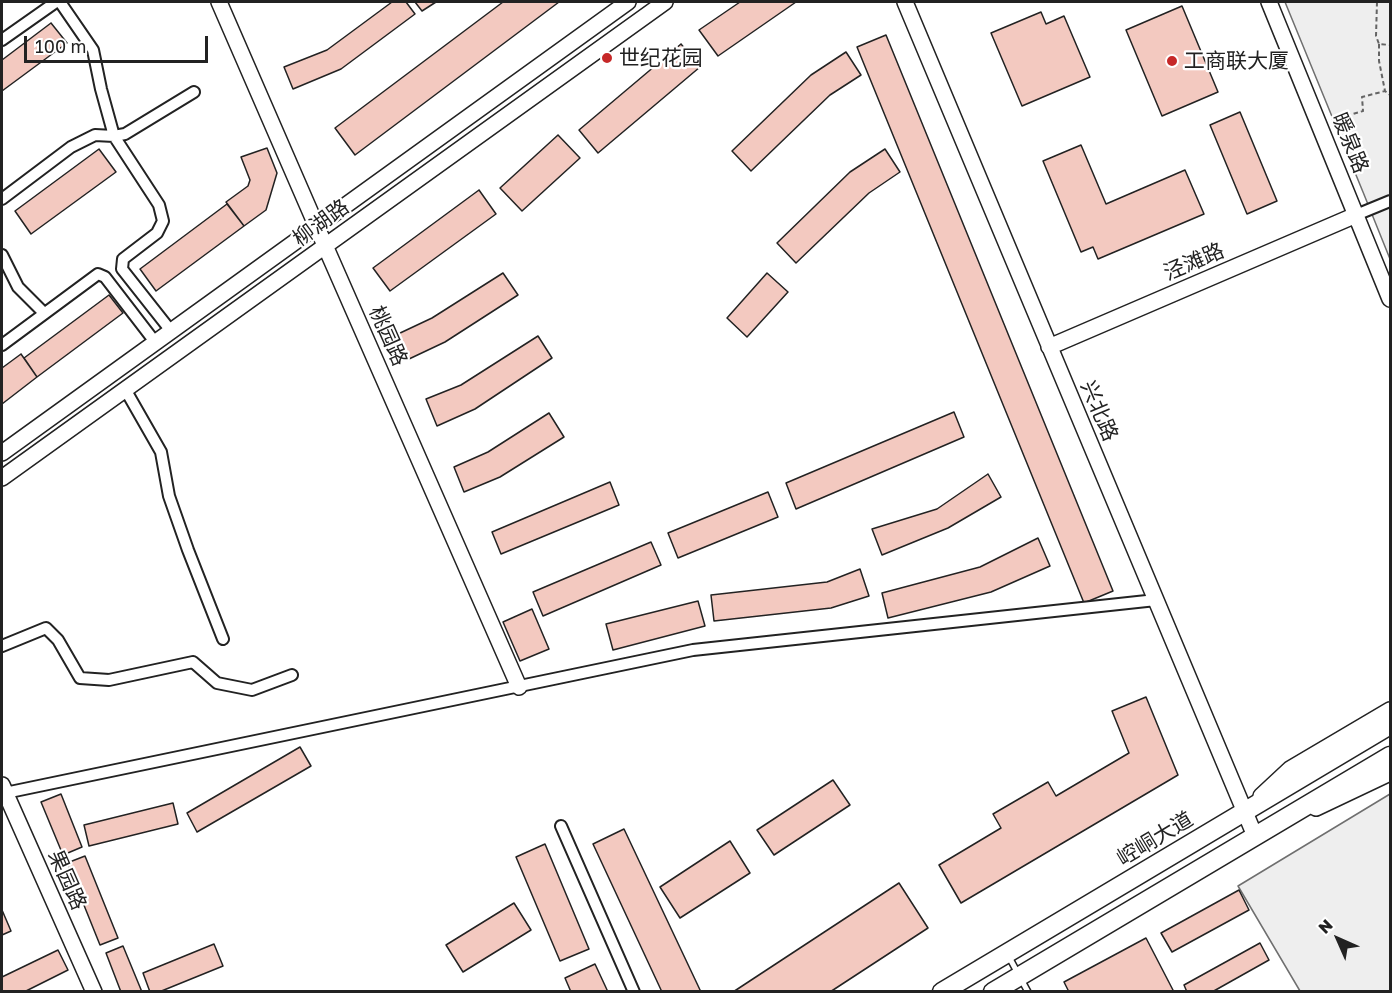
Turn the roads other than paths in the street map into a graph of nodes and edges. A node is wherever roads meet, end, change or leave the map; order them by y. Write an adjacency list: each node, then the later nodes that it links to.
1 (58, 2): 7 (street); 9 (street)
2 (219, 2): 13 (street, 桃园路)
3 (628, 2): 13 (street, 柳湖路)
4 (665, 2): 14 (street, 柳湖路)
5 (905, 2): 21 (street, 兴北路)
6 (1269, 2): 12 (street, 暖泉路)
7 (2, 40)
8 (194, 92): 9 (street)
9 (114, 136): 10 (street); 18 (street)
10 (2, 199)
11 (1390, 201): 12 (street)
12 (1356, 215): 16 (street, 暖泉路); 21 (street, 泾滩路)
13 (316, 225): 14 (street, 桃园路); 18 (street, 柳湖路)
14 (326, 245): 22 (street, 柳湖路); 29 (street, 桃园路)
15 (2, 255): 17 (street)
16 (1390, 299)
17 (44, 313): 19 (street); 20 (street)
18 (171, 331): 19 (street, 柳湖路)
19 (155, 342): 23 (street, 柳湖路)
20 (2, 345)
21 (1049, 347): 25 (street, 兴北路)
22 (125, 389): 24 (street, 柳湖路); 26 (street)
23 (2, 453)
24 (2, 478)
25 (1156, 600): 29 (street); 35 (street, 兴北路)
26 (223, 639)
27 (2, 646): 28 (street)
28 (292, 675)
29 (519, 687): 34 (street)
30 (1390, 710): 35 (street)
31 (1390, 724): 35 (main road, 崆峒大道)
32 (1390, 756): 37 (main road)
33 (1390, 773): 37 (street)
34 (3, 789): 40 (street, 果园路)
35 (1245, 812): 37 (street, 兴北路); 38 (main road, 崆峒大道)
36 (561, 826): 41 (street)
37 (1255, 836): 39 (main road)
38 (1006, 953): 39 (lane); 42 (main road, 崆峒大道)
39 (1024, 983): 43 (main road)
40 (94, 992)
41 (634, 992)
42 (942, 992)
43 (993, 992)

